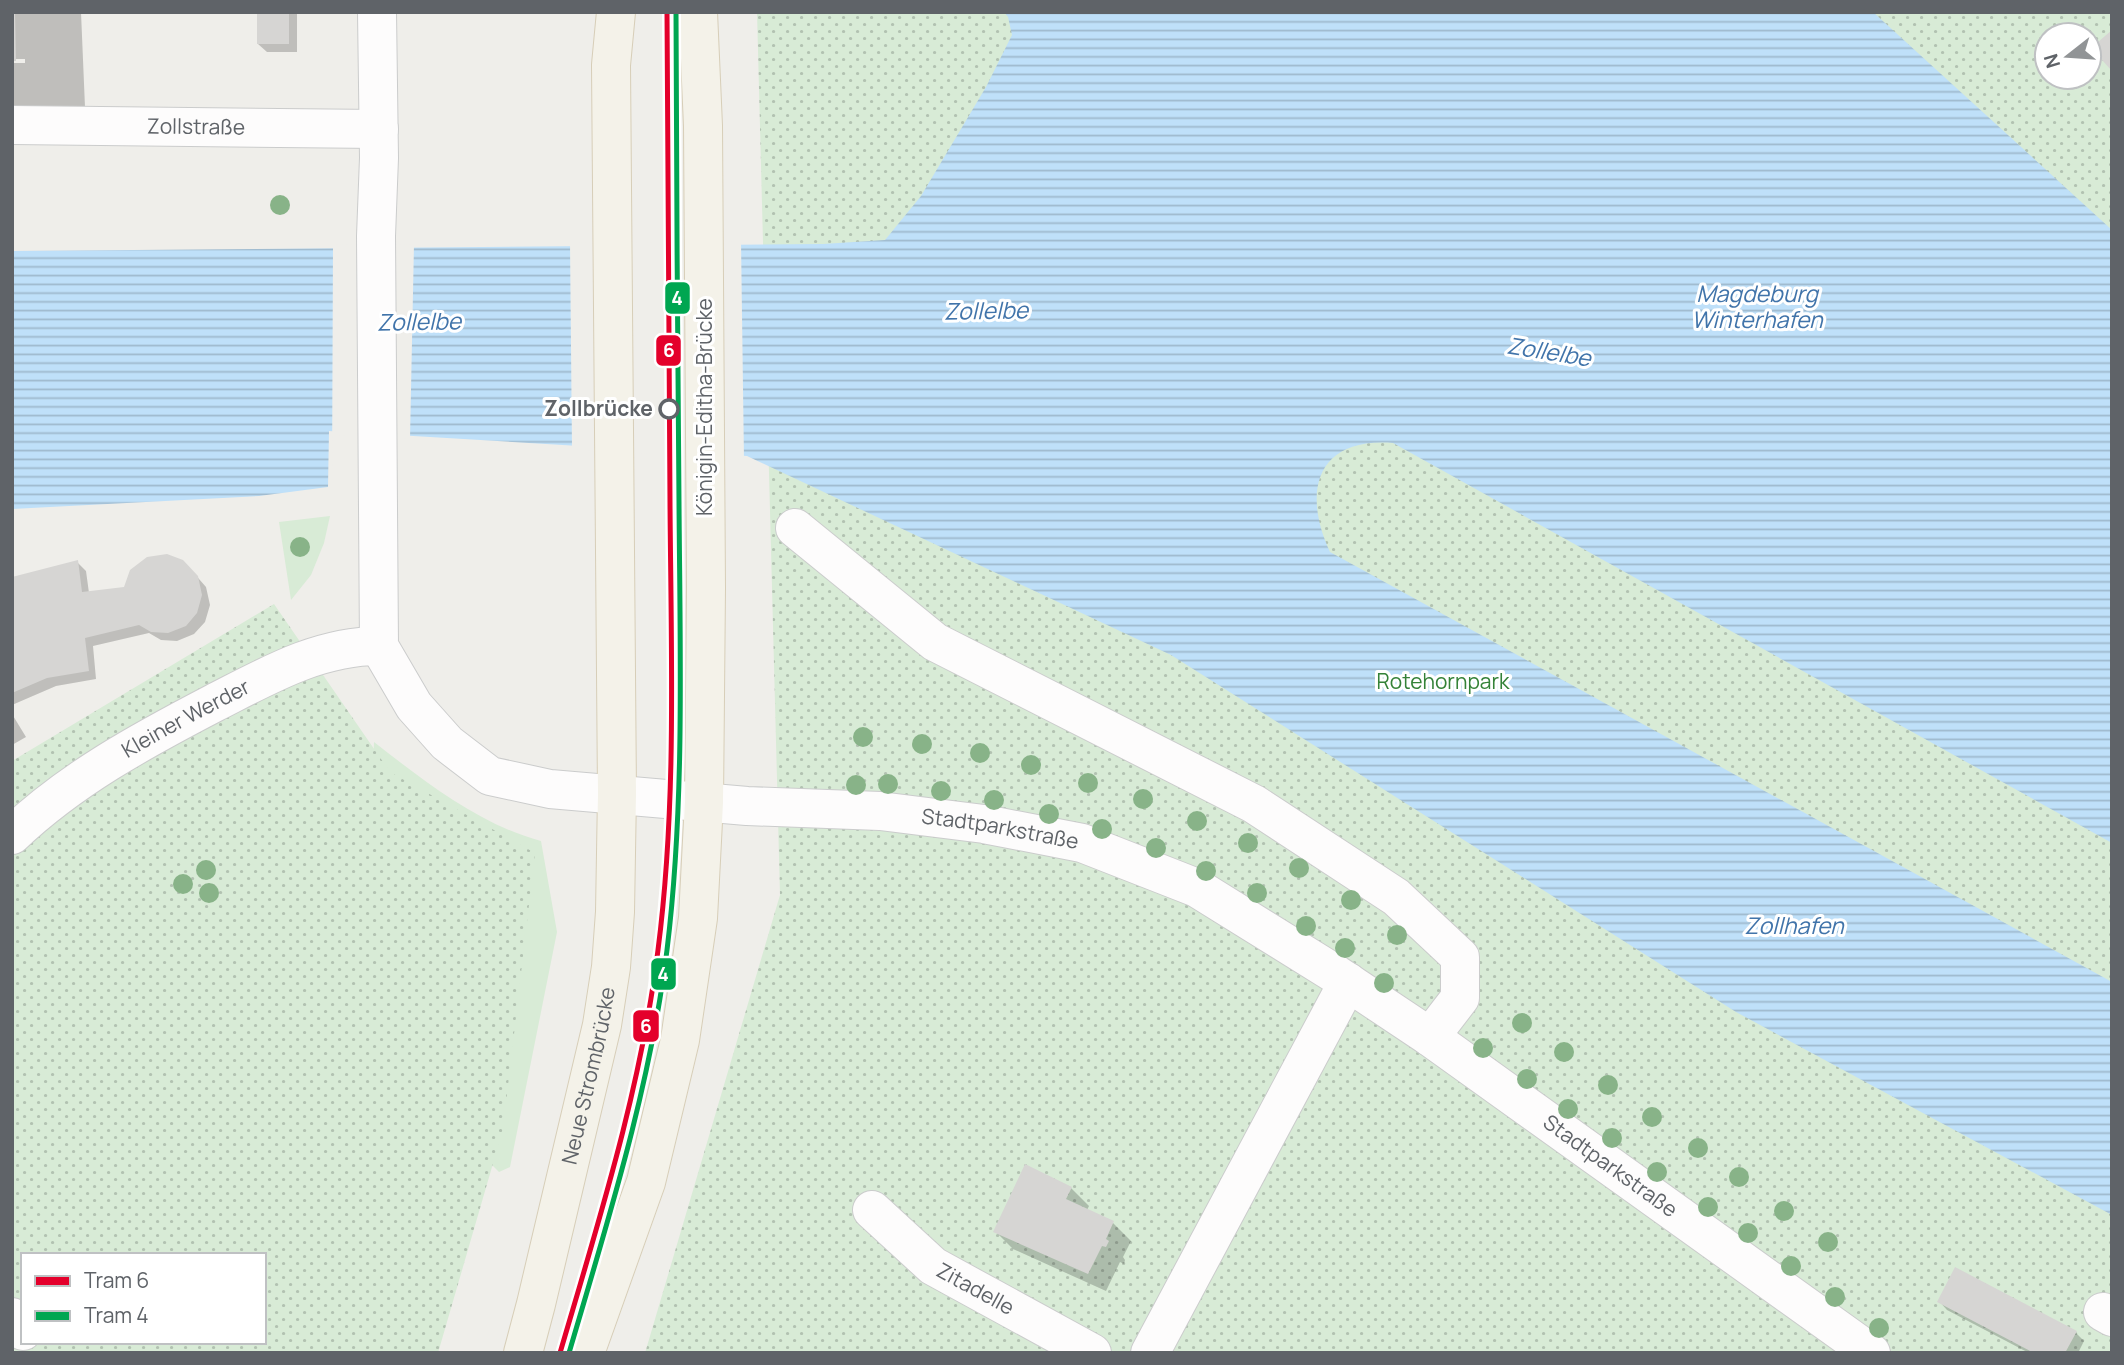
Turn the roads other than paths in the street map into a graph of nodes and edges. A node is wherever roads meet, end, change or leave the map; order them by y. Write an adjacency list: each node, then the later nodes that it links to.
1 (377, 12): 5 (street)
2 (616, 12): 8 (main road)
3 (698, 12): 9 (main road, Königin-Editha-Brücke)
4 (12, 125): 5 (street, Zollstraße)
5 (379, 129): 7 (street)
6 (795, 528): 12 (street)
7 (379, 646): 8 (street); 10 (street, Kleiner Werder)
8 (617, 794): 9 (street, Stadtparkstraße); 14 (main road, Neue Strombrücke)
9 (704, 802): 11 (street, Stadtparkstraße); 15 (main road)
10 (12, 835)
11 (1348, 982): 12 (street, Stadtparkstraße); 17 (street)
12 (1430, 1037): 18 (street, Stadtparkstraße)
13 (872, 1210): 16 (street, Zitadelle)
14 (523, 1353)
15 (585, 1353)
16 (1092, 1353)
17 (1150, 1353)
18 (1871, 1353)

